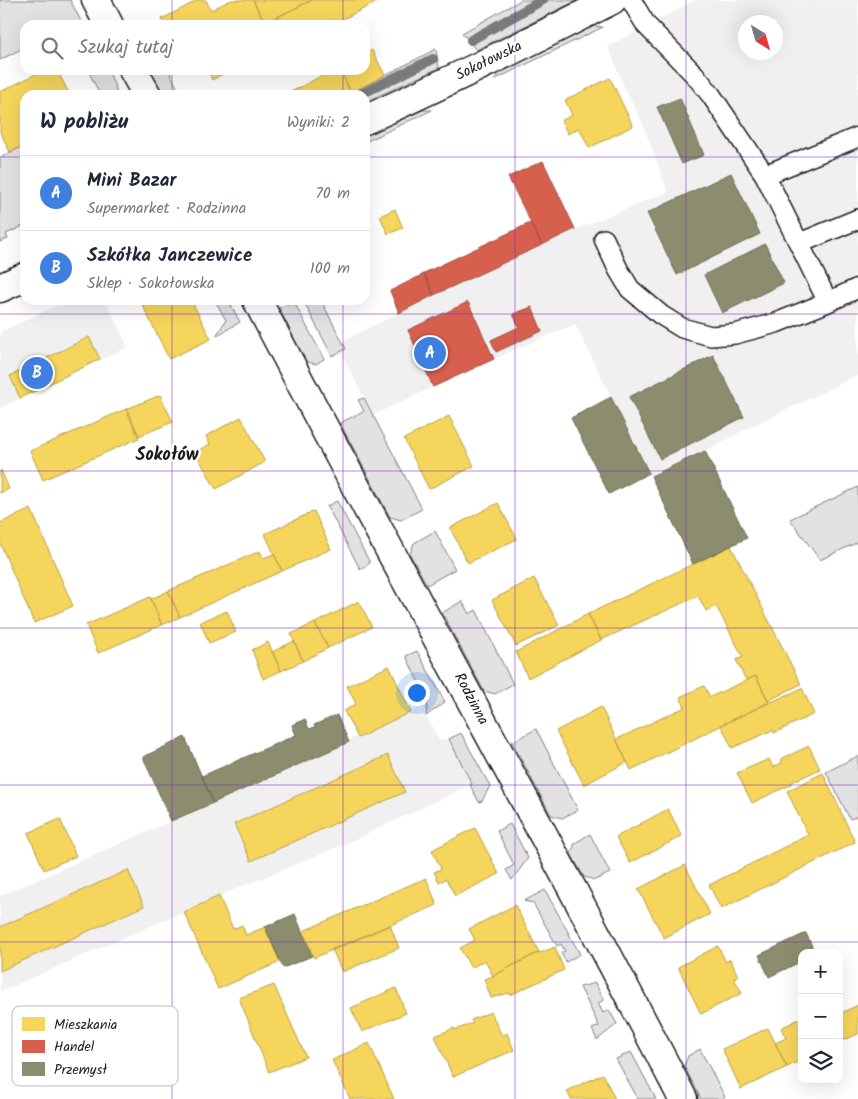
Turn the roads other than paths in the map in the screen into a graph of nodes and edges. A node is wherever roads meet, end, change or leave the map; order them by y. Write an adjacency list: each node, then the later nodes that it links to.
1 (96, 0): 4 (street)
2 (612, 0): 7 (street, Sokołowska)
3 (631, 0): 9 (lane)
4 (106, 20)
5 (136, 75): 6 (street)
6 (143, 90)
7 (370, 118)
8 (858, 137): 9 (lane)
9 (765, 175): 12 (lane)
10 (858, 219): 12 (lane)
11 (604, 239): 16 (lane)
12 (800, 244): 16 (lane)
13 (20, 279): 14 (street)
14 (0, 288)
15 (858, 288): 16 (lane)
16 (828, 302)
17 (260, 305): 18 (street, Rodzinna)
18 (683, 1099)

